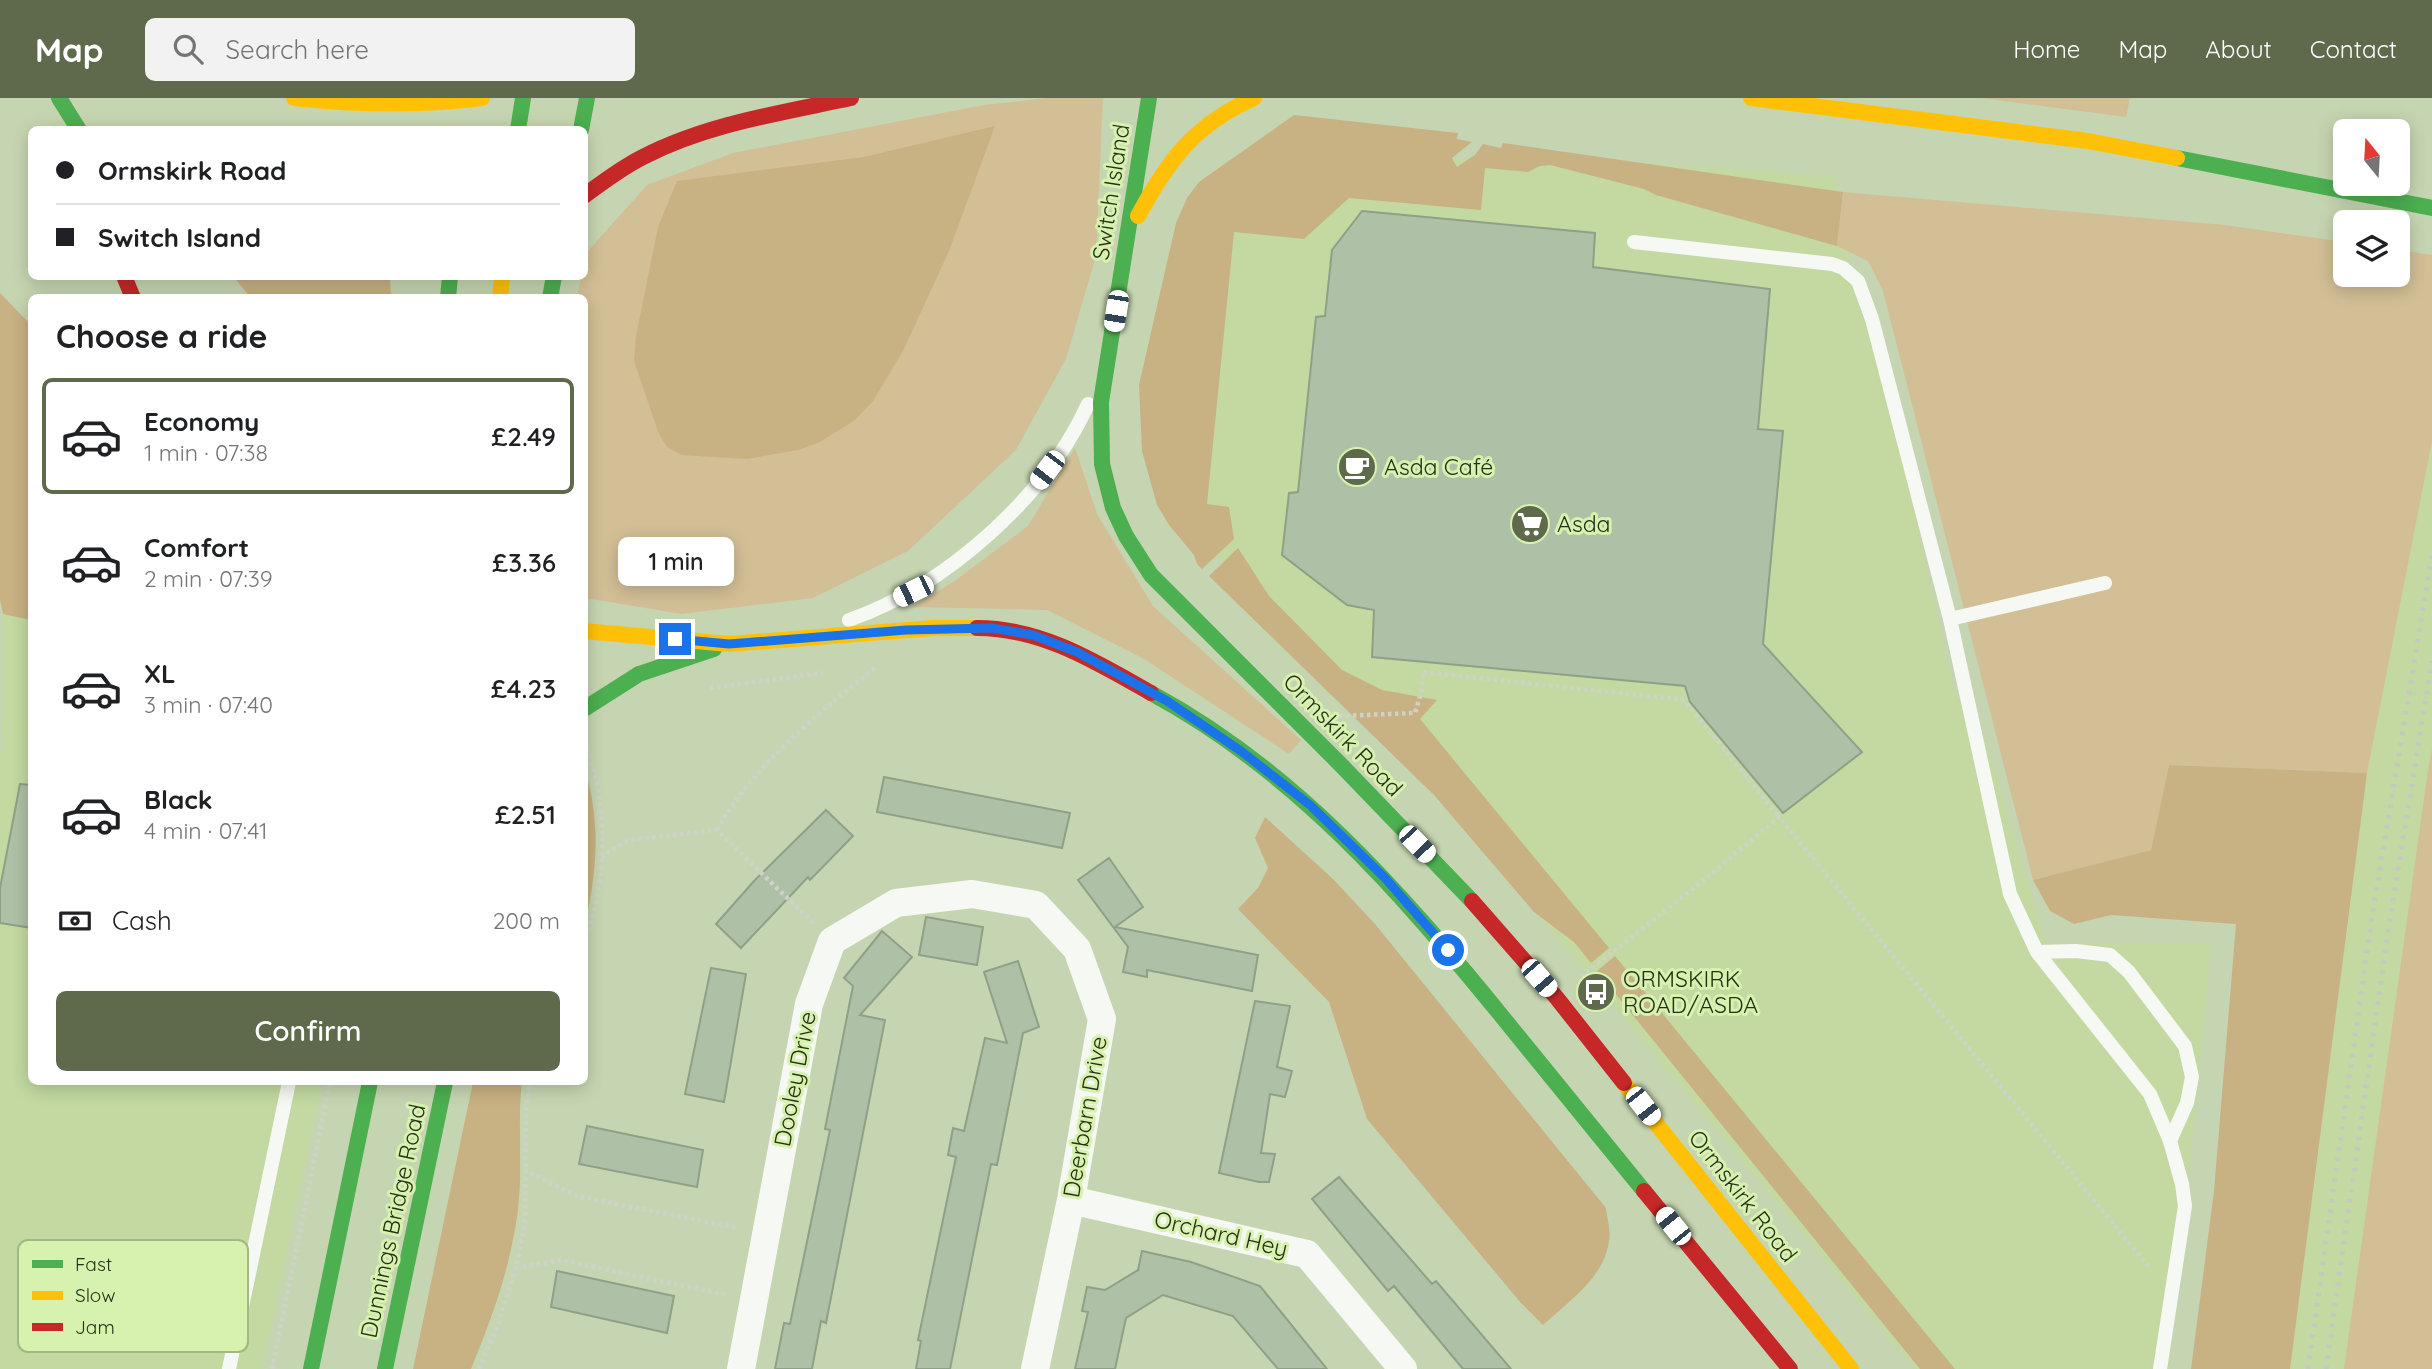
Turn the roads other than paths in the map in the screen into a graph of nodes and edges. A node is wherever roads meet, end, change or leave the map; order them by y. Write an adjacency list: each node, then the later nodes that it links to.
1 (59, 98): 11 (highway)
2 (294, 98): 9 (highway)
3 (523, 98): 12 (highway)
4 (587, 98): 13 (highway)
5 (851, 98): 14 (highway)
6 (1149, 98): 16 (highway, Switch Island)
7 (1254, 98): 16 (highway)
8 (1751, 98): 15 (highway)
9 (472, 99): 10 (highway)
10 (465, 120)
11 (76, 126)
12 (519, 126)
13 (582, 126)
14 (588, 193)
15 (2432, 208)
16 (1128, 234): 18 (highway, Switch Island)
17 (1634, 242): 20 (lane)
18 (1107, 361): 22 (lane, Switch Island); 39 (highway, Ormskirk Road)
19 (2105, 583): 20 (lane)
20 (1950, 620): 26 (lane)
21 (588, 631): 23 (highway, Switch Island)
22 (800, 636): 23 (highway, Switch Island); 38 (highway)
23 (729, 644): 24 (highway)
24 (588, 706)
25 (832, 941): 31 (street, Deerbarn Drive); 35 (street, Dooley Drive)
26 (2037, 952): 30 (lane); 30 (lane)
27 (288, 1085): 32 (lane)
28 (369, 1085): 33 (highway)
29 (444, 1085): 34 (highway, Dunnings Bridge Road)
30 (2170, 1141): 40 (lane)
31 (1071, 1199): 36 (street, Deerbarn Drive); 37 (street, Orchard Hey)
32 (248, 1278)
33 (311, 1369)
34 (385, 1369)
35 (741, 1369)
36 (1035, 1369)
37 (1403, 1369)
38 (1790, 1369)
39 (1851, 1369)
40 (2160, 1369)

